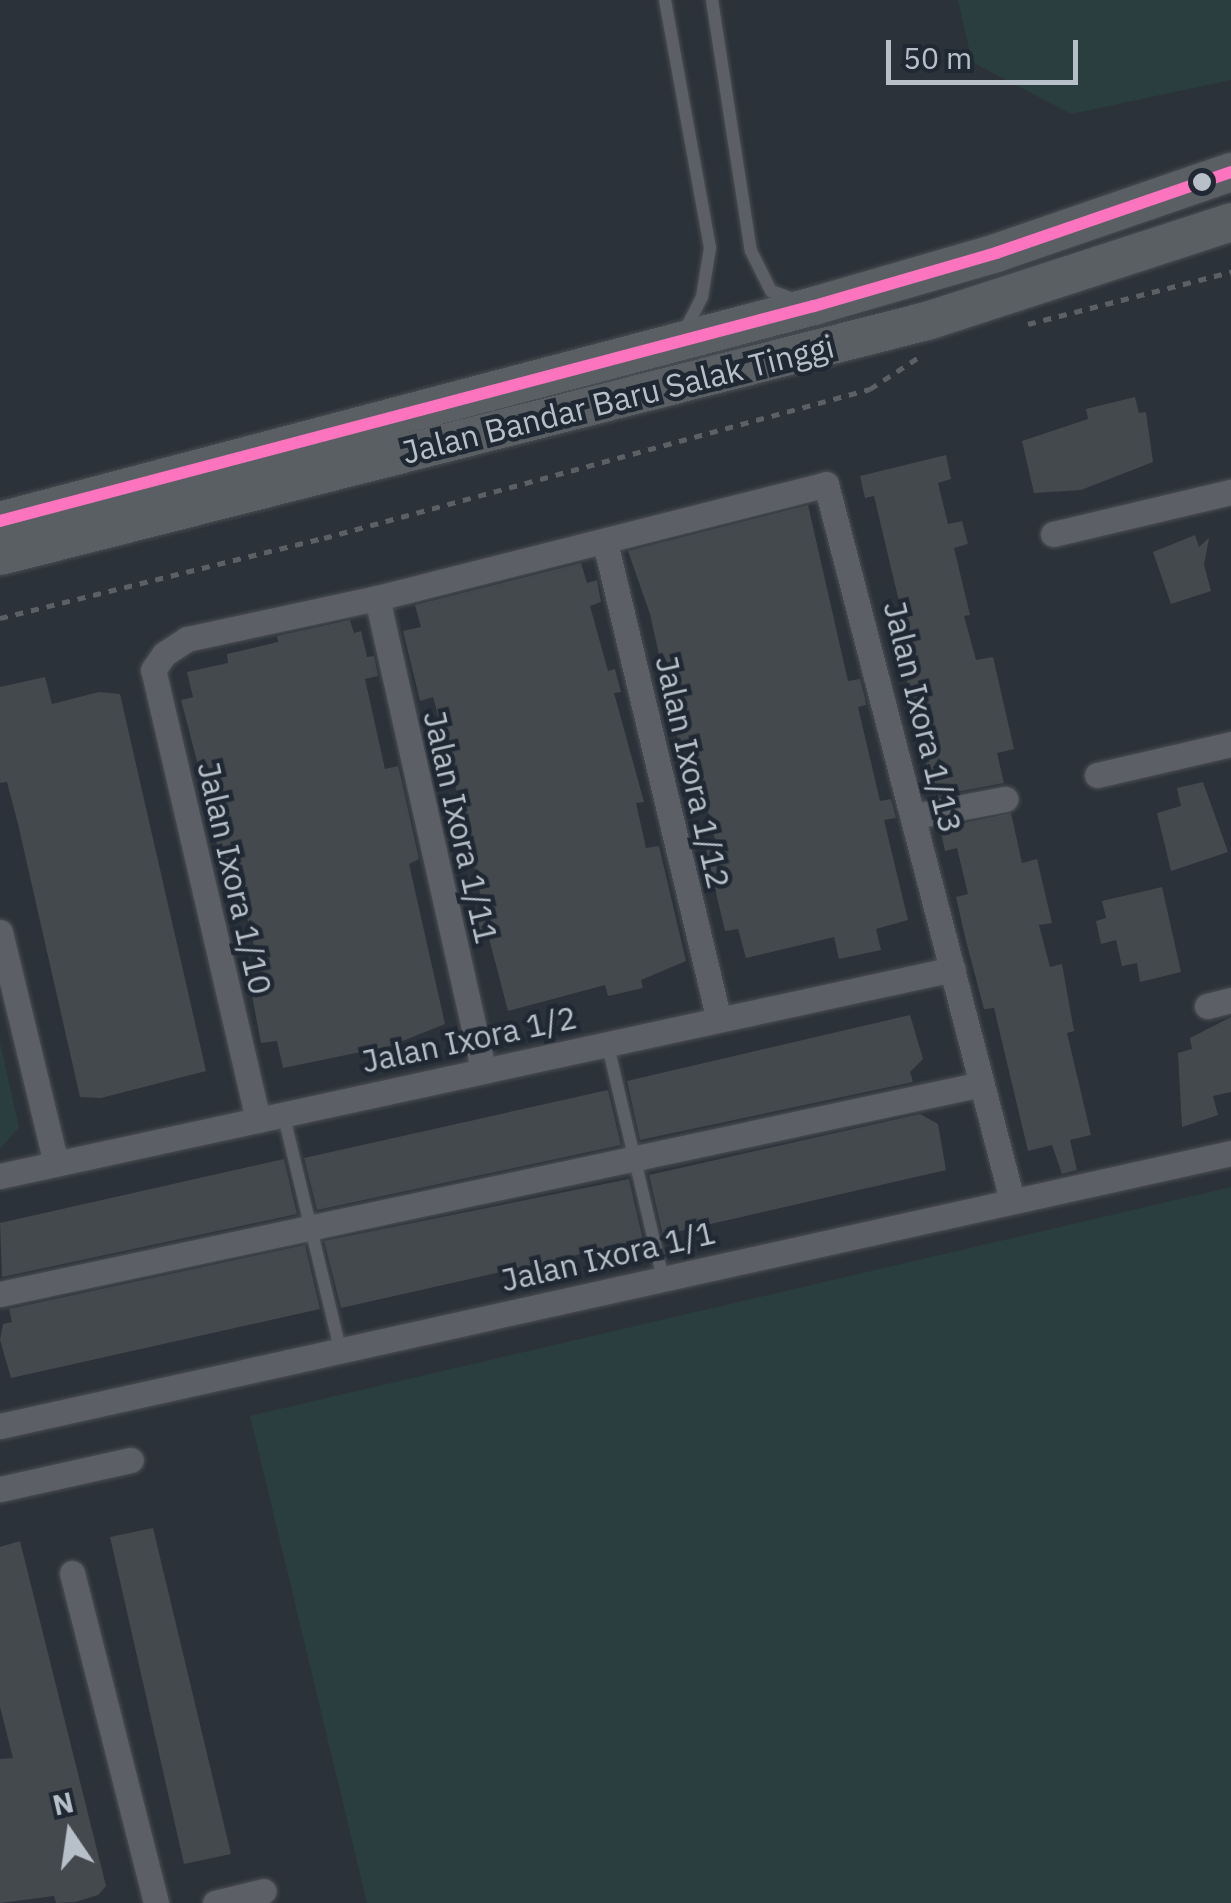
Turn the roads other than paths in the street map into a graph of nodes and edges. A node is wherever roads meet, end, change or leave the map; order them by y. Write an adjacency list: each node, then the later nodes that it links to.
1 (666, 0): 6 (lane)
2 (712, 0): 5 (lane)
3 (1231, 172): 5 (main road, Jalan Bandar Baru Salak Tinggi)
4 (1231, 222): 11 (main road, Jalan Bandar Baru Salak Tinggi)
5 (814, 306): 6 (main road, Jalan Bandar Baru Salak Tinggi)
6 (678, 343): 8 (main road, Jalan Bandar Baru Salak Tinggi)
7 (1231, 492): 9 (street)
8 (0, 521)
9 (1053, 534)
10 (605, 542): 12 (street); 16 (street, Jalan Ixora 1/13); 19 (street, Jalan Ixora 1/12)
11 (0, 556)
12 (377, 598): 21 (street, Jalan Ixora 1/11); 24 (street, Jalan Ixora 1/10)
13 (1231, 744): 14 (street)
14 (1097, 775)
15 (1004, 799): 16 (street)
16 (915, 816): 18 (street, Jalan Ixora 1/13)
17 (0, 932): 27 (street)
18 (953, 969): 19 (street, Jalan Ixora 1/2); 22 (street, Jalan Ixora 1/13)
19 (718, 1018): 20 (street, Jalan Ixora 1/2)
20 (607, 1042): 21 (street, Jalan Ixora 1/2); 26 (lane)
21 (483, 1069): 23 (street, Jalan Ixora 1/2)
22 (982, 1084): 26 (street); 29 (street, Jalan Ixora 1/13)
23 (283, 1113): 24 (street, Jalan Ixora 1/2); 30 (lane)
24 (258, 1120): 27 (street, Jalan Ixora 1/2)
25 (1231, 1152): 29 (street, Jalan Ixora 1/1)
26 (634, 1158): 30 (street); 31 (lane)
27 (56, 1163): 28 (street, Jalan Ixora 1/2)
28 (0, 1176)
29 (1012, 1200): 31 (street, Jalan Ixora 1/1)
30 (310, 1225): 32 (street); 33 (lane)
31 (662, 1275): 33 (street, Jalan Ixora 1/1)
32 (0, 1294)
33 (341, 1352): 34 (street, Jalan Ixora 1/1)
34 (0, 1426)
35 (130, 1460): 36 (street)
36 (0, 1488)
37 (72, 1573): 39 (street)
38 (264, 1891): 40 (street)
39 (156, 1903)
40 (215, 1903)

